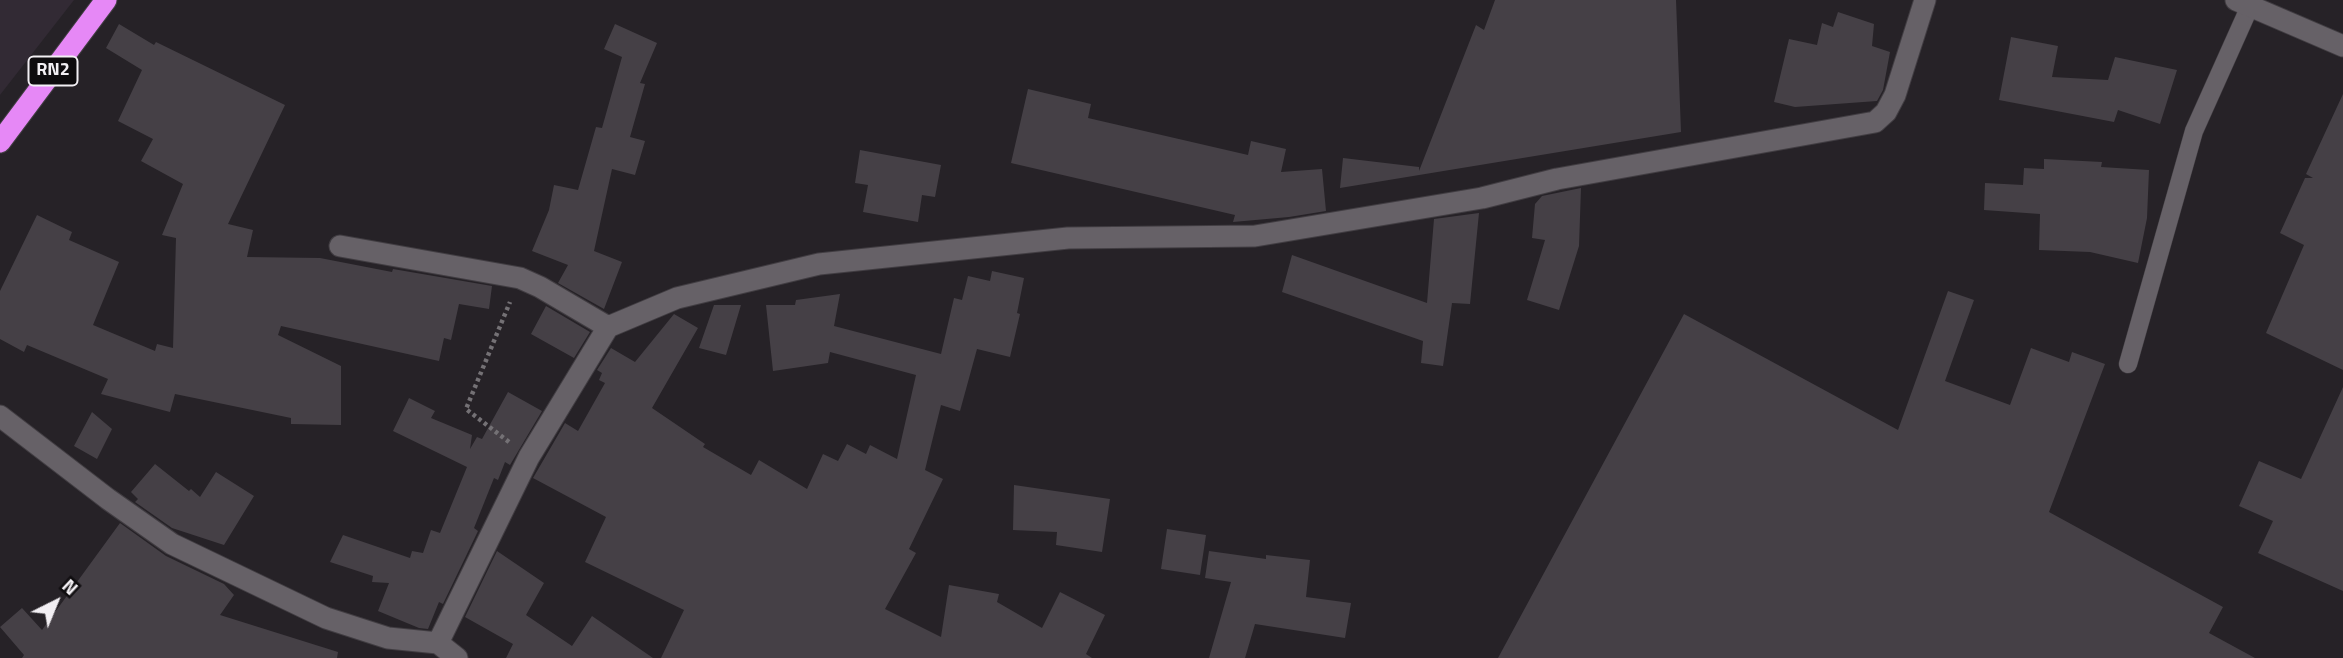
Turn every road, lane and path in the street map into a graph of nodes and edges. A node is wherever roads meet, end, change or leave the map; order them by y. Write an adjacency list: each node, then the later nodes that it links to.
1 (106, 0): 5 (highway, RN2)
2 (1924, 0): 8 (street)
3 (2243, 3): 4 (street); 9 (lane)
4 (2343, 46)
5 (0, 142)
6 (340, 246): 7 (street)
7 (520, 278): 8 (street); 11 (path)
8 (608, 327): 11 (street)
9 (2128, 364)
10 (0, 416): 12 (street)
11 (529, 457): 12 (street)
12 (438, 643): 13 (street)
13 (457, 658)

